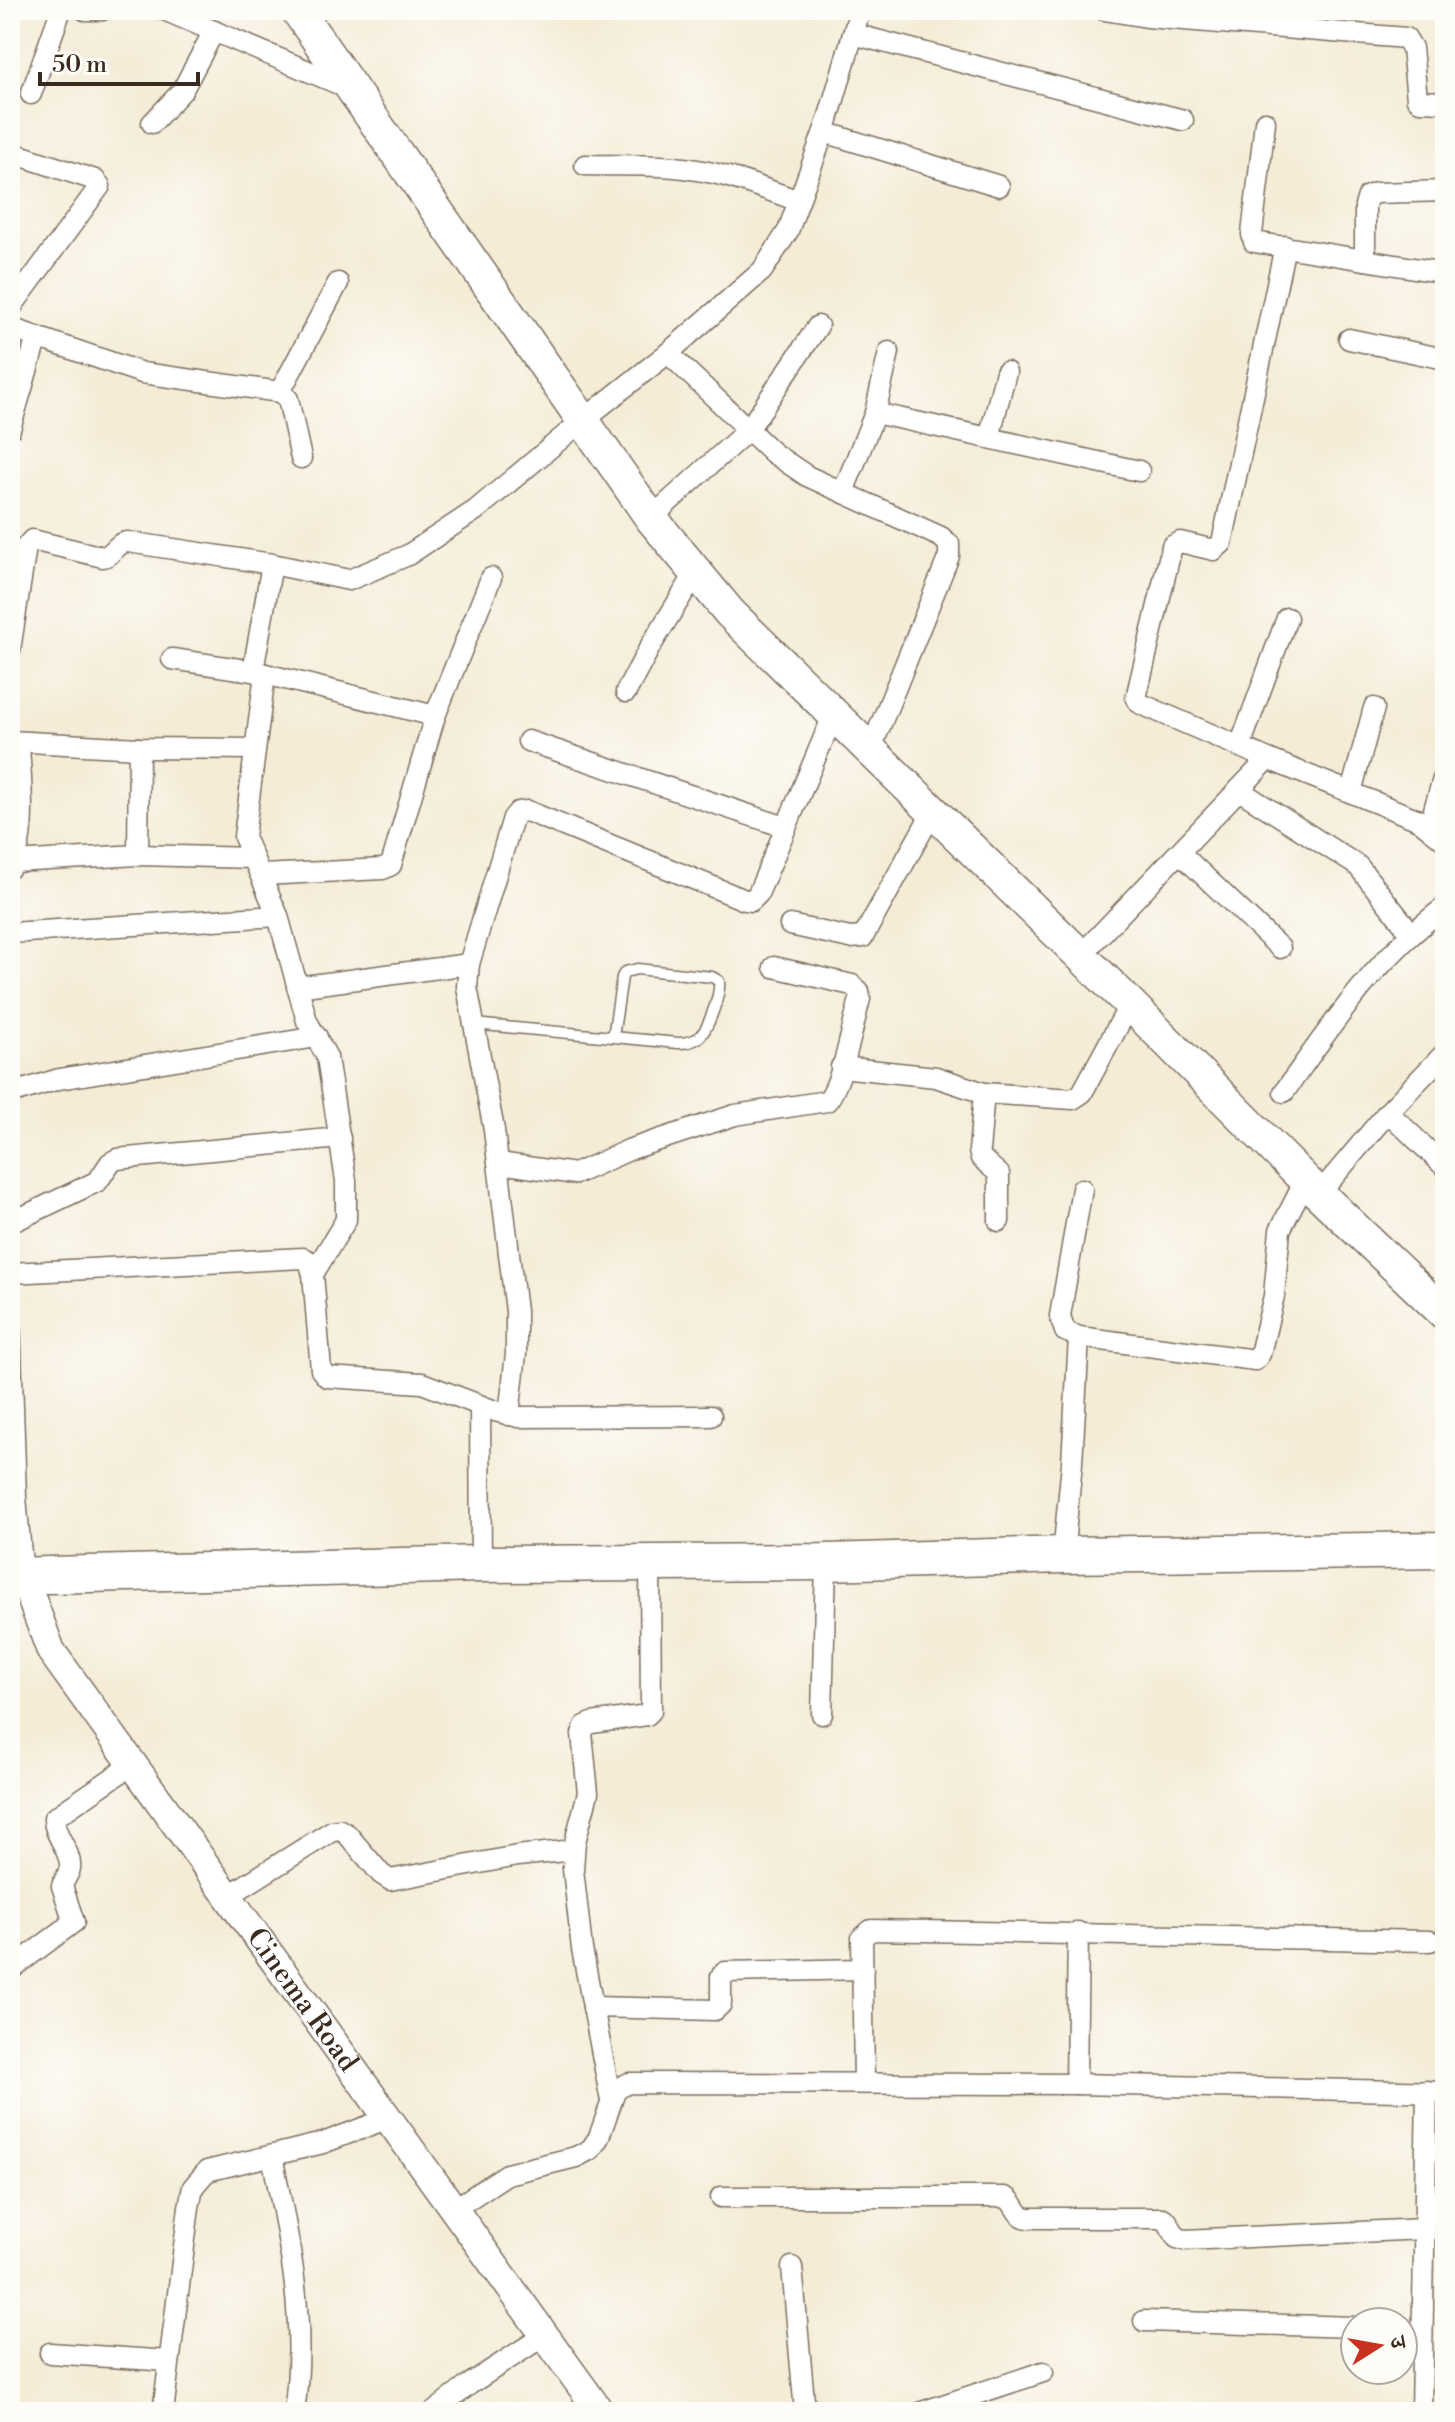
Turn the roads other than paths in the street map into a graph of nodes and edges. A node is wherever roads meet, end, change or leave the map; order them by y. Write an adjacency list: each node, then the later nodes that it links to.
1 (61, 10): 12 (street)
2 (85, 10): 3 (street)
3 (102, 10)
4 (164, 10): 9 (street)
5 (297, 10): 11 (main road)
6 (860, 10): 10 (street)
7 (1104, 10): 8 (street)
8 (1267, 19): 13 (street)
9 (214, 31): 11 (street); 16 (street)
10 (853, 34): 14 (street); 17 (street)
11 (350, 89): 38 (main road)
12 (31, 94)
13 (1445, 102)
14 (1183, 120)
15 (1265, 122): 23 (street)
16 (152, 123)
17 (824, 132): 20 (street); 22 (street)
18 (10, 152): 27 (street)
19 (585, 165): 22 (street)
20 (999, 186)
21 (1445, 191): 24 (street)
22 (799, 201): 33 (street)
23 (1285, 246): 24 (street); 59 (street)
24 (1365, 260): 25 (street)
25 (1445, 273)
26 (338, 283): 36 (street)
27 (10, 309)
28 (818, 326): 40 (street)
29 (10, 328): 30 (street)
30 (37, 337): 36 (street); 39 (street)
31 (1349, 339): 34 (street)
32 (889, 352): 37 (street)
33 (668, 353): 38 (street); 40 (street)
34 (1445, 359)
35 (1006, 372): 41 (street)
36 (280, 392): 42 (street)
37 (875, 413): 41 (street); 44 (street)
38 (582, 421): 45 (main road); 46 (street)
39 (10, 429)
40 (748, 430): 44 (street); 45 (street)
41 (989, 438): 43 (street)
42 (301, 458)
43 (1139, 471)
44 (843, 492): 62 (street)
45 (651, 518): 47 (main road)
46 (272, 564): 50 (street); 52 (street)
47 (695, 574): 53 (street); 56 (main road)
48 (491, 578): 55 (street)
49 (1287, 618): 59 (street)
50 (10, 650)
51 (172, 659): 52 (street)
52 (259, 673): 55 (street); 61 (street)
53 (626, 692)
54 (1374, 708): 66 (street)
55 (435, 716): 75 (street)
56 (833, 716): 62 (main road); 68 (street)
57 (528, 741): 68 (street)
58 (14, 742): 60 (street); 70 (street)
59 (1240, 746): 63 (street)
60 (139, 748): 61 (street); 73 (street)
61 (255, 749): 75 (street)
62 (870, 751): 67 (main road)
63 (1268, 759): 65 (street); 66 (street)
64 (1445, 772): 69 (street)
65 (1239, 790): 72 (street); 80 (street)
66 (1351, 792): 69 (street)
67 (932, 813): 78 (street); 82 (main road)
68 (785, 827): 83 (street)
69 (1429, 827): 71 (street)
70 (15, 833): 74 (street)
71 (1445, 841)
72 (1180, 853): 81 (street); 82 (street)
73 (138, 855): 74 (street); 75 (street)
74 (12, 865)
75 (258, 867): 77 (street)
76 (1445, 907): 80 (street)
77 (278, 916): 79 (street); 85 (street)
78 (790, 925)
79 (10, 933)
80 (1411, 933): 92 (street)
81 (1280, 948)
82 (1080, 956): 86 (main road)
83 (469, 964): 85 (street); 87 (street)
84 (774, 967): 91 (street)
85 (297, 987): 88 (street)
86 (1130, 1004): 93 (street); 99 (main road)
87 (473, 1024): 89 (lane); 97 (street)
88 (317, 1037): 94 (street); 96 (street)
89 (613, 1037): 89 (lane)
90 (1445, 1054): 95 (street)
91 (841, 1067): 93 (street); 97 (street)
92 (1284, 1092)
93 (984, 1093): 101 (street)
94 (10, 1094)
95 (1388, 1112): 98 (street); 99 (street)
96 (340, 1138): 102 (street); 104 (street)
97 (499, 1163): 109 (street)
98 (1445, 1167)
99 (1312, 1187): 105 (main road); 107 (street)
100 (1082, 1189): 107 (street)
101 (999, 1221)
102 (10, 1223)
103 (10, 1273): 104 (street)
104 (313, 1274): 108 (street)
105 (1445, 1314)
106 (10, 1318): 111 (street)
107 (1079, 1337): 113 (street)
108 (480, 1406): 109 (street); 116 (street)
109 (509, 1415): 110 (street)
110 (711, 1416)
111 (13, 1497): 117 (street)
112 (1445, 1550): 113 (highway)
113 (1063, 1555): 115 (highway)
114 (650, 1562): 115 (highway); 116 (highway); 120 (street)
115 (826, 1562): 118 (street)
116 (481, 1564): 117 (highway)
117 (16, 1576): 119 (street, Cinema Road)
118 (822, 1714)
119 (133, 1764): 121 (street, Cinema Road); 125 (street)
120 (574, 1850): 121 (street); 126 (street)
121 (228, 1896): 131 (street, Cinema Road)
122 (1078, 1932): 123 (street); 124 (street); 128 (street)
123 (1430, 1941)
124 (863, 1969): 126 (street); 127 (street)
125 (10, 1970)
126 (593, 2007): 130 (street)
127 (864, 2083): 128 (street); 130 (street)
128 (1076, 2084): 129 (street)
129 (1436, 2092): 135 (street)
130 (611, 2101): 134 (street)
131 (389, 2118): 132 (street); 134 (street, Cinema Road)
132 (272, 2156): 142 (street); 146 (street)
133 (721, 2197): 135 (street)
134 (454, 2209): 140 (street, Cinema Road)
135 (1424, 2229): 137 (street)
136 (792, 2267): 149 (street)
137 (1415, 2306)
138 (1144, 2321): 139 (street)
139 (1339, 2327)
140 (545, 2335): 147 (street); 148 (street, Cinema Road)
141 (50, 2353): 142 (street)
142 (169, 2361): 145 (street)
143 (1043, 2372): 150 (street)
144 (1418, 2386): 151 (street)
145 (163, 2412)
146 (294, 2412)
147 (434, 2412)
148 (600, 2412)
149 (805, 2412)
150 (922, 2412)
151 (1421, 2412)

